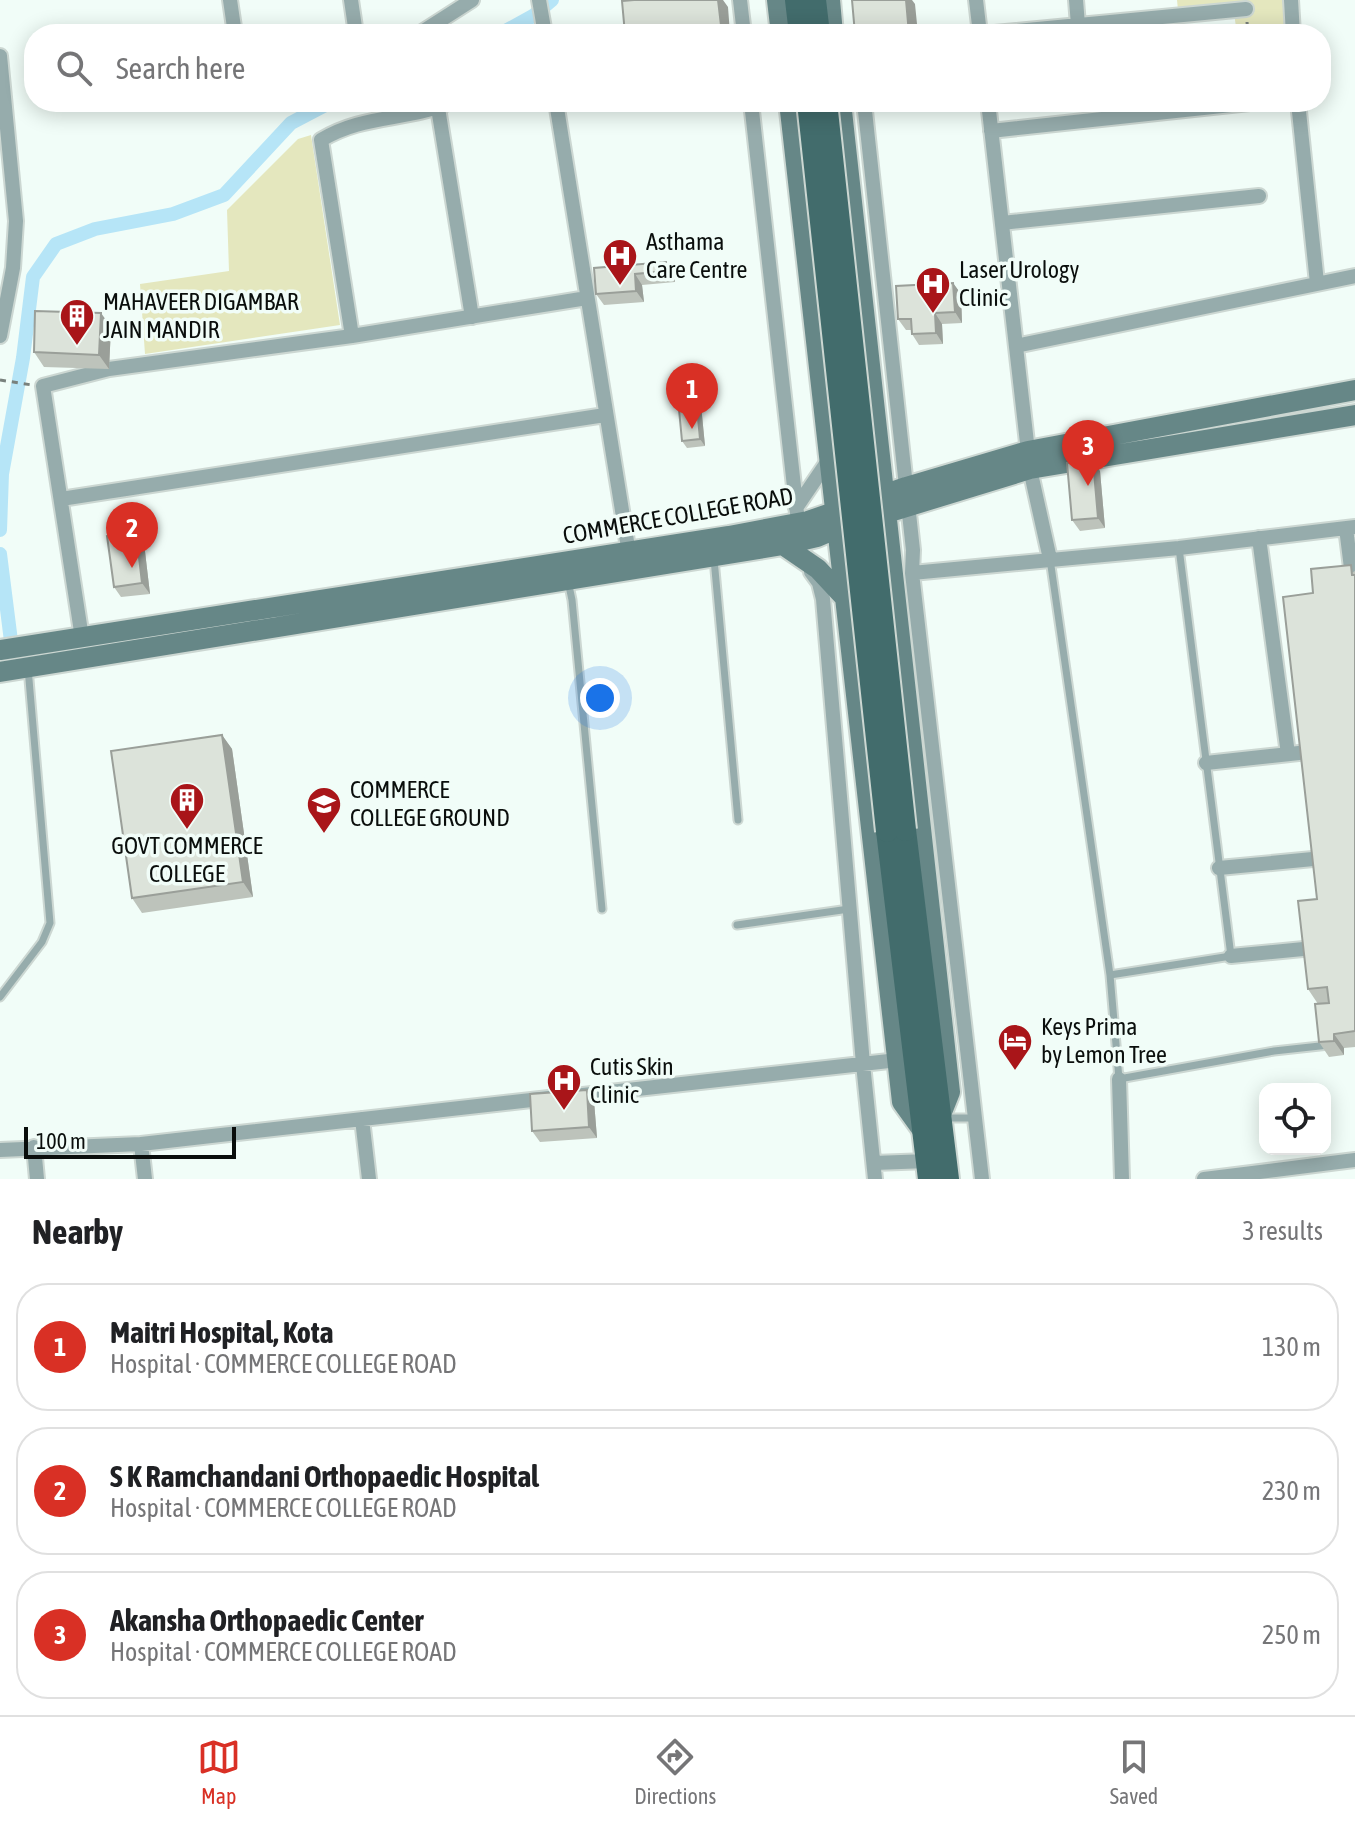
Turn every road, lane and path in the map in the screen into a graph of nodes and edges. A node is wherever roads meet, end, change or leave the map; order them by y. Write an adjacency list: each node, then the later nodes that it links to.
1 (230, 0): 16 (street)
2 (351, 0): 17 (street)
3 (472, 0): 13 (street)
4 (539, 0): 19 (street)
5 (740, 0): 20 (street)
6 (777, 0): 21 (street)
7 (796, 0): 22 (main road)
8 (815, 0): 23 (main road)
9 (830, 0): 24 (street)
10 (976, 0): 25 (street)
11 (1076, 0): 26 (street)
12 (1291, 0): 28 (street)
13 (450, 7): 18 (street)
14 (1174, 8): 15 (street); 27 (street)
15 (1246, 9)
16 (234, 24)
17 (355, 24)
18 (430, 24)
19 (543, 24)
20 (743, 24)
21 (780, 24)
22 (799, 24)
23 (818, 24)
24 (832, 24)
25 (980, 24)
26 (1078, 24)
27 (1084, 24)
28 (1292, 24)
29 (0, 56): 30 (street)
30 (2, 103): 45 (street)
31 (410, 112): 53 (street)
32 (445, 112): 51 (street)
33 (558, 112): 50 (street)
34 (752, 112): 71 (street)
35 (790, 112): 62 (street)
36 (809, 112): 88 (main road, bridge)
37 (827, 112): 88 (main road, bridge)
38 (842, 112): 61 (street)
39 (865, 112): 60 (street)
40 (989, 112): 43 (street)
41 (1167, 112): 43 (street)
42 (1299, 112): 49 (street)
43 (991, 131): 47 (street)
44 (1259, 196): 47 (street)
45 (16, 221): 46 (street); 52 (street)
46 (0, 223)
47 (1002, 223): 54 (street)
48 (1355, 276): 49 (street)
49 (1317, 283): 54 (street)
50 (587, 298): 51 (street); 58 (street)
51 (472, 317): 53 (street)
52 (0, 336)
53 (352, 336): 65 (street)
54 (1016, 346): 63 (street)
55 (0, 380): 56 (path)
56 (33, 385)
57 (1355, 390): 63 (street)
58 (605, 415): 65 (street); 75 (street)
59 (1355, 415): 63 (street)
60 (900, 438): 61 (street); 64 (street)
61 (878, 442): 66 (street)
62 (830, 458): 68 (street); 71 (street)
63 (1029, 460): 64 (street); 67 (street); 74 (street)
64 (906, 487): 66 (street); 67 (street)
65 (61, 499): 80 (street)
66 (884, 505): 67 (street); 68 (street); 102 (street)
67 (908, 508): 76 (street)
68 (837, 520): 71 (street); 78 (street)
69 (1350, 527): 70 (street); 79 (street)
70 (1259, 538): 72 (street); 85 (street)
71 (798, 540): 73 (street); 75 (street, COMMERCE COLLEGE ROAD); 78 (street); 92 (street)
72 (1179, 548): 74 (street); 86 (lane)
73 (714, 556): 75 (street); 87 (lane)
74 (1050, 559): 76 (street); 96 (lane)
75 (630, 560): 77 (street); 80 (street, COMMERCE COLLEGE ROAD)
76 (912, 573): 103 (street)
77 (568, 579): 82 (street); 91 (lane)
78 (839, 590): 99 (street)
79 (1355, 600)
80 (82, 638): 81 (street, COMMERCE COLLEGE ROAD)
81 (0, 650)
82 (28, 668): 83 (street); 97 (lane)
83 (0, 672)
84 (1355, 747): 85 (street)
85 (1288, 754): 86 (street)
86 (1206, 763): 90 (lane)
87 (738, 820)
88 (896, 831): 102 (main road); 105 (main road)
89 (1355, 855): 90 (street)
90 (1219, 868): 95 (lane)
91 (602, 909)
92 (849, 909): 93 (lane); 100 (street)
93 (737, 925)
94 (1355, 944): 95 (street)
95 (1231, 956): 96 (lane)
96 (1110, 975): 101 (lane)
97 (0, 997)
98 (1341, 1043): 101 (lane)
99 (895, 1060): 100 (street); 105 (street)
100 (868, 1064): 104 (street); 110 (street)
101 (1119, 1079): 118 (street)
102 (942, 1115): 103 (lane); 116 (main road)
103 (975, 1118): 117 (street)
104 (362, 1119): 106 (street); 114 (street)
105 (925, 1134): 111 (main road)
106 (141, 1144): 107 (street); 113 (street)
107 (34, 1147): 108 (street); 112 (street)
108 (0, 1150)
109 (1355, 1160): 119 (street)
110 (874, 1163): 111 (street); 115 (street)
111 (928, 1170)
112 (37, 1179)
113 (145, 1179)
114 (369, 1179)
115 (875, 1179)
116 (948, 1179)
117 (982, 1179)
118 (1122, 1179)
119 (1204, 1179)

